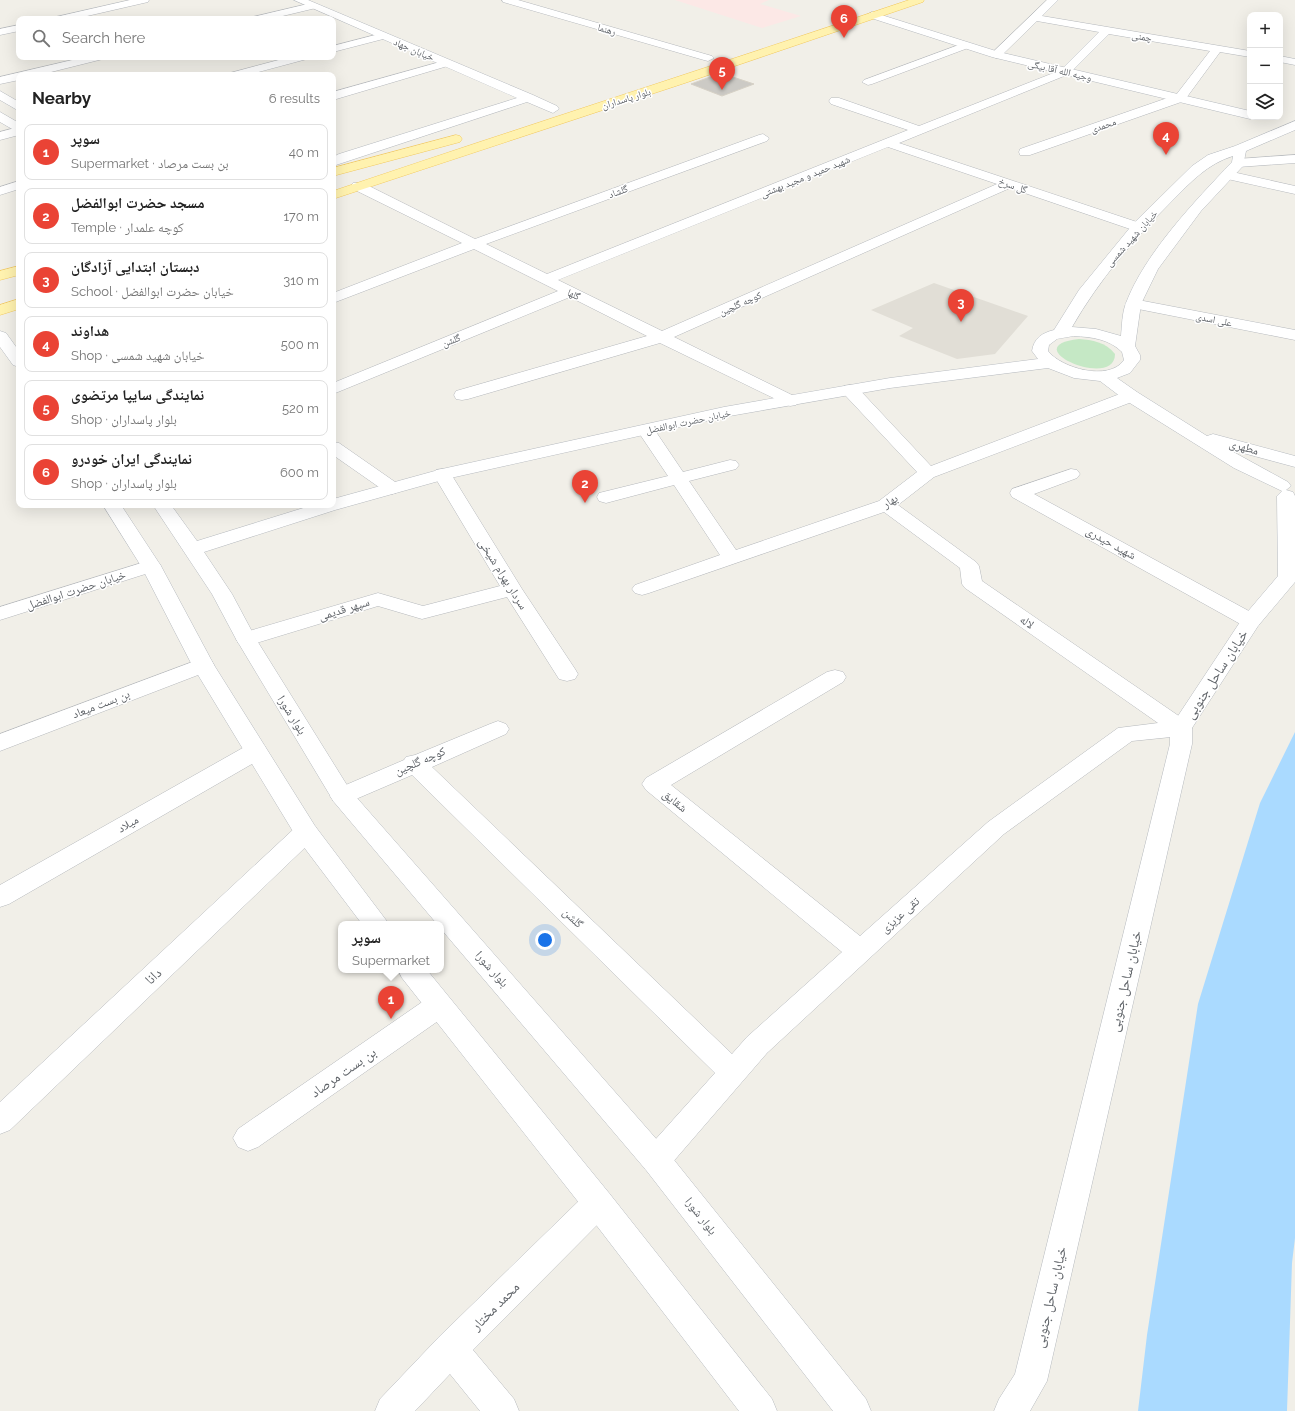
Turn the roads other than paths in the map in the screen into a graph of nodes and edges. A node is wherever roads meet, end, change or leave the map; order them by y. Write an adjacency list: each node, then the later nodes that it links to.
1 (144, 0): 10 (street)
2 (299, 0): 7 (street, خیابان جهاد)
3 (507, 0): 8 (street, رهنما)
4 (549, 0): 8 (street)
5 (919, 0): 9 (main road, بلوار پاسداران)
6 (1053, 0): 14 (street)
7 (312, 6): 11 (street); 13 (street, خیابان جهاد)
8 (529, 6): 25 (street, رهنما)
9 (871, 8): 19 (street, وجیه الله آقا بیگی); 67 (main road, بلوار پاسداران)
10 (73, 16)
11 (270, 16)
12 (336, 16): 18 (street, خیابان جهاد)
13 (336, 16)
14 (1035, 18): 16 (street, چمنی); 24 (street)
15 (16, 29): 17 (street)
16 (1107, 30): 21 (street, چمنی); 36 (street)
17 (0, 32)
18 (383, 36): 20 (street); 30 (street, خیابان جهاد)
19 (964, 46): 24 (street, وجیه الله آقا بیگی); 39 (street)
20 (336, 48)
21 (1218, 48): 23 (street, چمنی); 43 (street)
22 (723, 53): 25 (main road)
23 (1247, 53)
24 (996, 55): 36 (street, وجیه الله آقا بیگی)
25 (708, 58): 31 (main road)
26 (87, 60): 33 (street)
27 (292, 60): 32 (street)
28 (1283, 60): 29 (street)
29 (1295, 62)
30 (448, 64): 41 (street); 42 (street, خیابان جهاد)
31 (685, 66)
32 (258, 69): 34 (street); 35 (street)
33 (37, 72)
34 (246, 72)
35 (264, 72)
36 (1065, 72): 43 (street, وجیه الله آقا بیگی); 54 (street, شهید حمید و مجید بهشتی)
37 (16, 77): 38 (street)
38 (0, 81)
39 (868, 82)
40 (0, 95): 46 (street)
41 (336, 95)
42 (529, 98): 47 (street, خیابان جهاد); 64 (street)
43 (1180, 98): 49 (street, وجیه الله آقا بیگی); 61 (street, محمدی)
44 (835, 101): 54 (street)
45 (568, 104): 47 (main road)
46 (16, 105)
47 (553, 109): 48 (main road)
48 (538, 114)
49 (1247, 114)
50 (0, 116): 53 (street)
51 (1268, 120): 52 (street)
52 (1294, 126): 60 (street, خیابان شهید شمسی)
53 (16, 128)
54 (919, 130): 59 (street, شهید حمید و مجید بهشتی)
55 (16, 131): 57 (street)
56 (470, 135): 63 (main road)
57 (0, 136)
58 (763, 138): 76 (street, گلشاد)
59 (888, 142): 69 (street, گل سرخ); 79 (street, شهید حمید و مجید بهشتی)
60 (1240, 149): 65 (street); 75 (street, خیابان شهید شمسی)
61 (1025, 152)
62 (1295, 159): 65 (street)
63 (378, 160): 66 (main road); 67 (main road)
64 (336, 161)
65 (1238, 164): 68 (street)
66 (336, 171)
67 (396, 174): 71 (main road, بلوار پاسداران)
68 (1228, 175): 72 (street); 82 (street)
69 (1009, 184): 75 (street, گل سرخ); 88 (street, کوچه گلچین)
70 (16, 186): 73 (street)
71 (358, 186): 74 (main road, بلوار پاسداران); 76 (street, گلها)
72 (1295, 190)
73 (0, 191)
74 (336, 194)
75 (1138, 227): 85 (street, خیابان شهید شمسی)
76 (474, 244): 79 (street, گلها); 81 (street, گلشاد)
77 (16, 271): 78 (main road)
78 (0, 276)
79 (545, 280): 80 (street, گلها)
80 (570, 292): 88 (street, گلها); 93 (street, گلشن)
81 (336, 297)
82 (1133, 304): 86 (street, علی اسدی); 89 (street)
83 (16, 305): 84 (main road)
84 (0, 310)
85 (1060, 332): 89 (street); 91 (street)
86 (1295, 335)
87 (0, 336): 90 (street)
88 (662, 337): 95 (street, کوچه گلچین); 97 (street, گلها)
89 (1127, 347): 92 (street)
90 (16, 353)
91 (1048, 362): 92 (street); 94 (street, خیابان حضرت ابوالفضل)
92 (1104, 376): 96 (street, مطهری)
93 (336, 388)
94 (850, 390): 97 (street, خیابان حضرت ابوالفضل); 105 (street)
95 (462, 395)
96 (1131, 396): 99 (street, مطهری); 105 (street, بهار)
97 (790, 401): 98 (street, خیابان حضرت ابوالفضل)
98 (646, 430): 104 (street, خیابان حضرت ابوالفضل); 107 (street)
99 (1192, 433): 101 (street, مطهری); 109 (street, مطهری)
100 (336, 449): 108 (street)
101 (1295, 462)
102 (730, 465): 107 (street)
103 (1295, 468): 109 (street)
104 (442, 474): 108 (street, خیابان حضرت ابوالفضل); 120 (street, سردار بهرام شیخی)
105 (928, 474): 112 (street, بهار)
106 (1071, 474): 123 (street, شهید حیدری)
107 (679, 478): 110 (street); 117 (street)
108 (392, 488): 111 (street, خیابان حضرت ابوالفضل)
109 (1288, 495): 119 (street)
110 (606, 498)
111 (336, 504)
112 (886, 505): 117 (street, بهار); 128 (street, لاله)
113 (114, 508): 118 (street)
114 (164, 508): 116 (street, بلوار شورا)
115 (323, 508): 116 (street, خیابان حضرت ابوالفضل)
116 (193, 549): 124 (street, بلوار شورا)
117 (732, 558): 121 (street, بهار)
118 (151, 566): 122 (street, خیابان حضرت ابوالفضل); 125 (street)
119 (1291, 572): 123 (street, خیابان ساحل جنوبی)
120 (512, 589): 124 (street, سپهر قدیمی); 126 (street, سردار بهرام شیخی)
121 (642, 590)
122 (0, 614)
123 (1252, 621): 128 (street, خیابان ساحل جنوبی)
124 (246, 639): 133 (street, بلوار شورا)
125 (203, 665): 130 (street, بن بست میعاد); 131 (street)
126 (567, 674)
127 (835, 677): 137 (street, شقایق)
128 (1181, 728): 137 (street, تقی عزیزی); 150 (street, خیابان ساحل جنوبی)
129 (498, 729): 132 (street, کوچه گلچین)
130 (0, 743)
131 (256, 751): 134 (street); 135 (street, میلاد)
132 (414, 763): 133 (street, کوچه گلچین); 140 (street, گلشن)
133 (342, 796): 143 (street, بلوار شورا)
134 (306, 832): 136 (street); 141 (street, دانا)
135 (0, 897)
136 (374, 921)
137 (860, 951): 140 (street, تقی عزیزی)
138 (412, 973): 139 (street)
139 (438, 1006): 142 (street, بن بست مرصاد); 144 (street)
140 (732, 1072): 143 (street, تقی عزیزی)
141 (0, 1121)
142 (248, 1138)
143 (656, 1160): 149 (street, بلوار شورا)
144 (598, 1203): 145 (street, محمد مختار); 148 (street)
145 (451, 1349): 146 (street, محمد مختار); 147 (street)
146 (392, 1411)
147 (502, 1411)
148 (760, 1411)
149 (854, 1411)
150 (1011, 1411)

